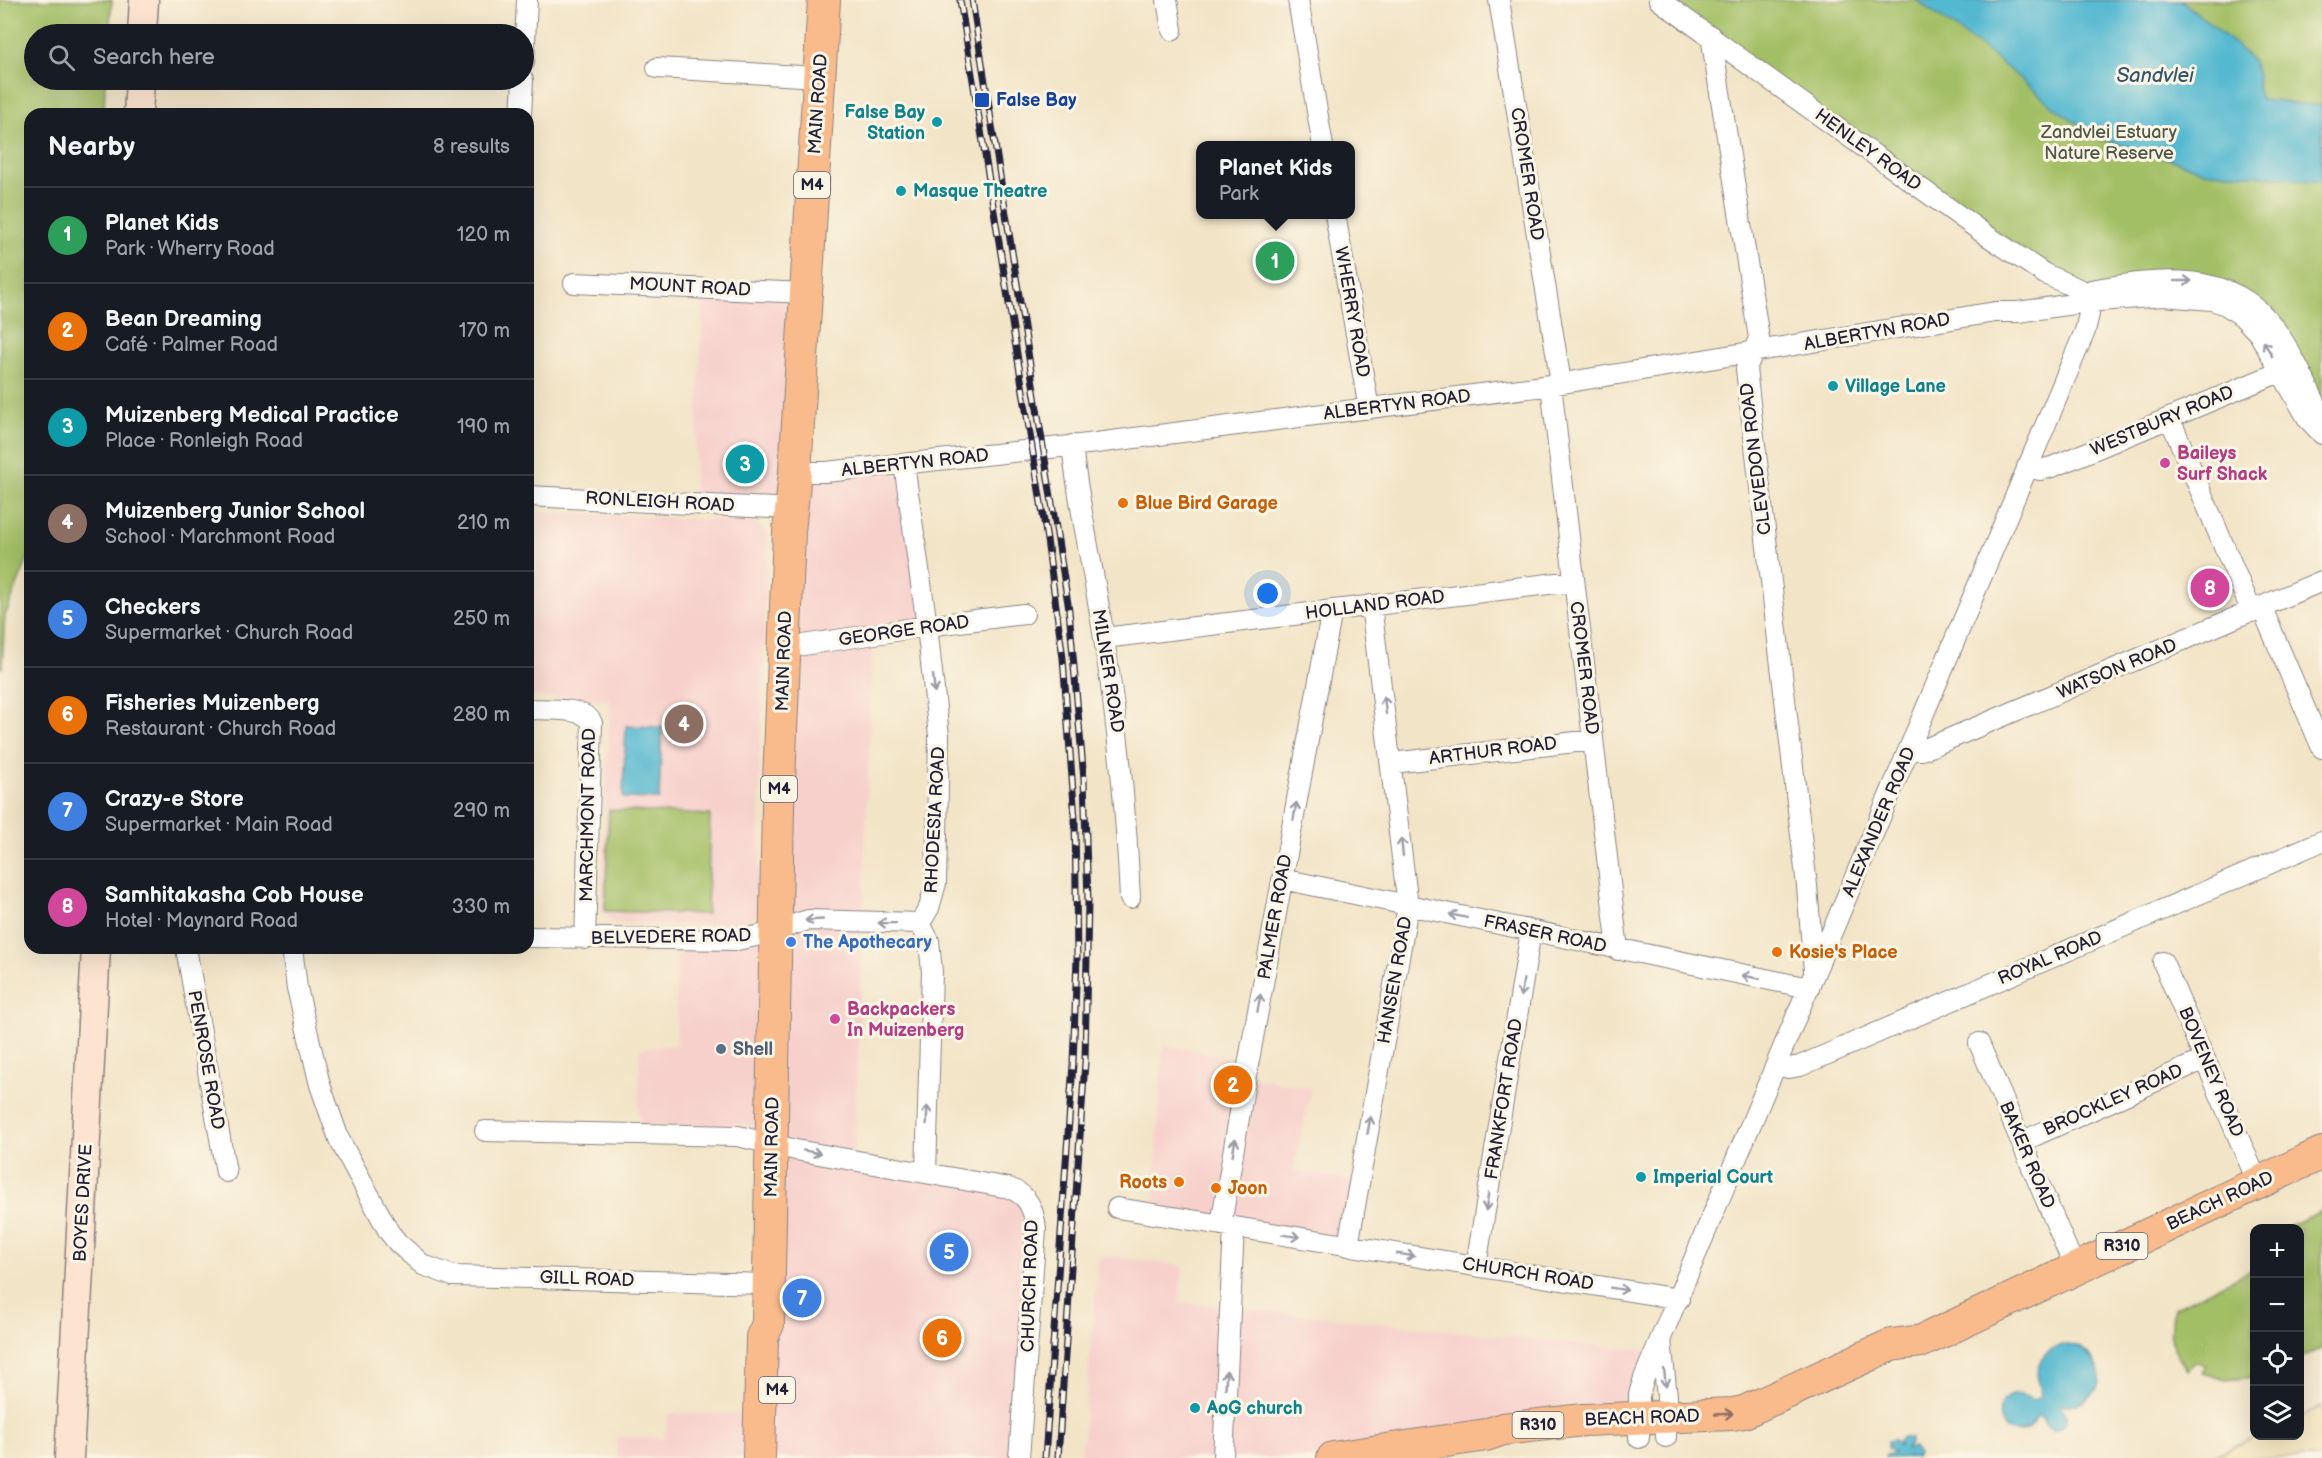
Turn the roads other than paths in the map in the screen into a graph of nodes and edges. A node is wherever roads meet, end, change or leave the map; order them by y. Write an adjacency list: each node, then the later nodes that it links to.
1 (144, 0): 8 (main road)
2 (527, 0): 9 (street)
3 (824, 0): 13 (main road, MAIN ROAD / M4)
4 (1167, 0): 10 (street)
5 (1298, 0): 18 (street)
6 (1499, 0): 25 (street, CROMER ROAD)
7 (1659, 0): 11 (street, HENLEY ROAD)
8 (143, 24)
9 (526, 24)
10 (1172, 30)
11 (1711, 36): 22 (street, HENLEY ROAD); 23 (street, CLEVEDON ROAD)
12 (657, 68): 13 (street)
13 (820, 77): 21 (main road, MAIN ROAD / M4)
14 (139, 90): 16 (main road)
15 (522, 90): 17 (street)
16 (138, 108)
17 (521, 108)
18 (1322, 141)
19 (1336, 219): 26 (street, WHERRY ROAD)
20 (574, 282): 21 (street, MOUNT ROAD)
21 (806, 293): 33 (main road, MAIN ROAD / M4)
22 (2085, 297): 23 (street, ALBERTYN ROAD); 24 (street, one-way to 22); 24 (street, ALBERTYN ROAD, one-way to 24); 32 (street, ALEXANDER ROAD)
23 (1754, 353): 25 (street, ALBERTYN ROAD); 52 (street, CLEVEDON ROAD)
24 (2288, 368): 27 (street, WESTBURY ROAD); 28 (street); 29 (street)
25 (1556, 384): 26 (street, ALBERTYN ROAD); 36 (street, CROMER ROAD)
26 (1369, 409): 30 (street, ALBERTYN ROAD)
27 (2170, 418): 32 (street, WESTBURY ROAD); 40 (street)
28 (2322, 420)
29 (2322, 434)
30 (1072, 445): 31 (street, ALBERTYN ROAD); 43 (street, MILNER ROAD)
31 (904, 464): 33 (street, ALBERTYN ROAD); 42 (street, RHODESIA ROAD)
32 (2027, 467): 47 (street, ALEXANDER ROAD)
33 (795, 472): 35 (main road, MAIN ROAD / M4)
34 (534, 496): 35 (street, RONLEIGH ROAD)
35 (792, 509): 44 (main road, MAIN ROAD / M4)
36 (1573, 581): 38 (street, HOLLAND ROAD); 46 (street, CROMER ROAD)
37 (2322, 581): 40 (street, WATSON ROAD)
38 (1371, 606): 39 (street, HOLLAND ROAD); 49 (street, HANSEN ROAD, one-way to 38)
39 (1332, 610): 43 (street, HOLLAND ROAD); 51 (street, PALMER ROAD, one-way to 39)
40 (2257, 610): 47 (street, WATSON ROAD); 48 (street)
41 (1024, 614): 42 (street, GEORGE ROAD)
42 (927, 626): 44 (street, GEORGE ROAD); 57 (street, RHODESIA ROAD, one-way to 57)
43 (1104, 638): 53 (street, MILNER ROAD)
44 (784, 648): 58 (main road, MAIN ROAD / M4)
45 (534, 709): 61 (street, MARCHMONT ROAD)
46 (1593, 740): 49 (street, ARTHUR ROAD); 63 (street, CROMER ROAD)
47 (1910, 748): 56 (street, ALEXANDER ROAD)
48 (2322, 748)
49 (1392, 763): 54 (street, HANSEN ROAD, one-way to 49)
50 (2322, 841): 71 (street, ROYAL ROAD)
51 (1282, 879): 54 (street, FRASER ROAD); 80 (street, PALMER ROAD, one-way to 51)
52 (1807, 886): 55 (street, CLEVEDON ROAD); 68 (street, CLEVEDON ROAD)
53 (1130, 898)
54 (1408, 906): 59 (street, FRASER ROAD, one-way to 54); 81 (street, HANSEN ROAD, one-way to 54)
55 (1816, 906): 56 (street); 62 (street, CLEVEDON ROAD)
56 (1841, 911): 62 (street, ALEXANDER ROAD)
57 (920, 923): 58 (street, BELVEDERE ROAD, one-way to 58); 77 (street, one-way to 57)
58 (775, 930): 61 (street, BELVEDERE ROAD); 74 (main road, MAIN ROAD / M4)
59 (1532, 931): 63 (street, FRASER ROAD); 82 (street, FRANKFORT ROAD, one-way to 82)
60 (534, 937): 61 (street, BELVEDERE ROAD)
61 (585, 939)
62 (1827, 942): 68 (street, ALEXANDER ROAD)
63 (1618, 950): 68 (street, FRASER ROAD, one-way to 63)
64 (96, 954): 89 (main road, BOYES DRIVE)
65 (187, 954): 76 (street, PENROSE ROAD)
66 (293, 954): 84 (street, GILL ROAD)
67 (2163, 962): 70 (street, BOVENEY ROAD)
68 (1811, 981): 71 (street, ALEXANDER ROAD)
69 (1979, 1043): 73 (street, BAKER ROAD)
70 (2205, 1059): 73 (street, BROCKLEY ROAD); 78 (street, BOVENEY ROAD)
71 (1777, 1065): 85 (street, ALEXANDER ROAD)
72 (485, 1131): 74 (street, CHURCH ROAD)
73 (2021, 1142): 83 (street, BAKER ROAD)
74 (771, 1144): 77 (street, CHURCH ROAD, one-way to 77); 84 (main road, MAIN ROAD / M4)
75 (2322, 1153): 78 (main road, BEACH ROAD / R310)
76 (226, 1172)
77 (926, 1173): 92 (street, CHURCH ROAD)
78 (2258, 1183): 83 (main road, BEACH ROAD / R310)
79 (1117, 1208): 80 (street, CHURCH ROAD)
80 (1227, 1226): 81 (street, CHURCH ROAD, one-way to 81); 93 (street, PALMER ROAD, one-way to 80)
81 (1348, 1246): 82 (street, CHURCH ROAD, one-way to 82)
82 (1476, 1266): 85 (street, CHURCH ROAD, one-way to 85)
83 (2075, 1268): 88 (main road, BEACH ROAD / R310)
84 (769, 1284): 86 (main road, MAIN ROAD / M4)
85 (1679, 1299): 87 (street, ALEXANDER ROAD)
86 (768, 1324): 90 (main road, MAIN ROAD / M4); 91 (main road, MAIN ROAD / M4)
87 (1661, 1340): 88 (street, ALEXANDER ROAD, one-way to 88); 88 (street, ALEXANDER ROAD)
88 (1652, 1427): 94 (main road, BEACH ROAD / R310)
89 (69, 1458)
90 (759, 1458)
91 (777, 1458)
92 (1020, 1458)
93 (1223, 1458)
94 (1333, 1458)

